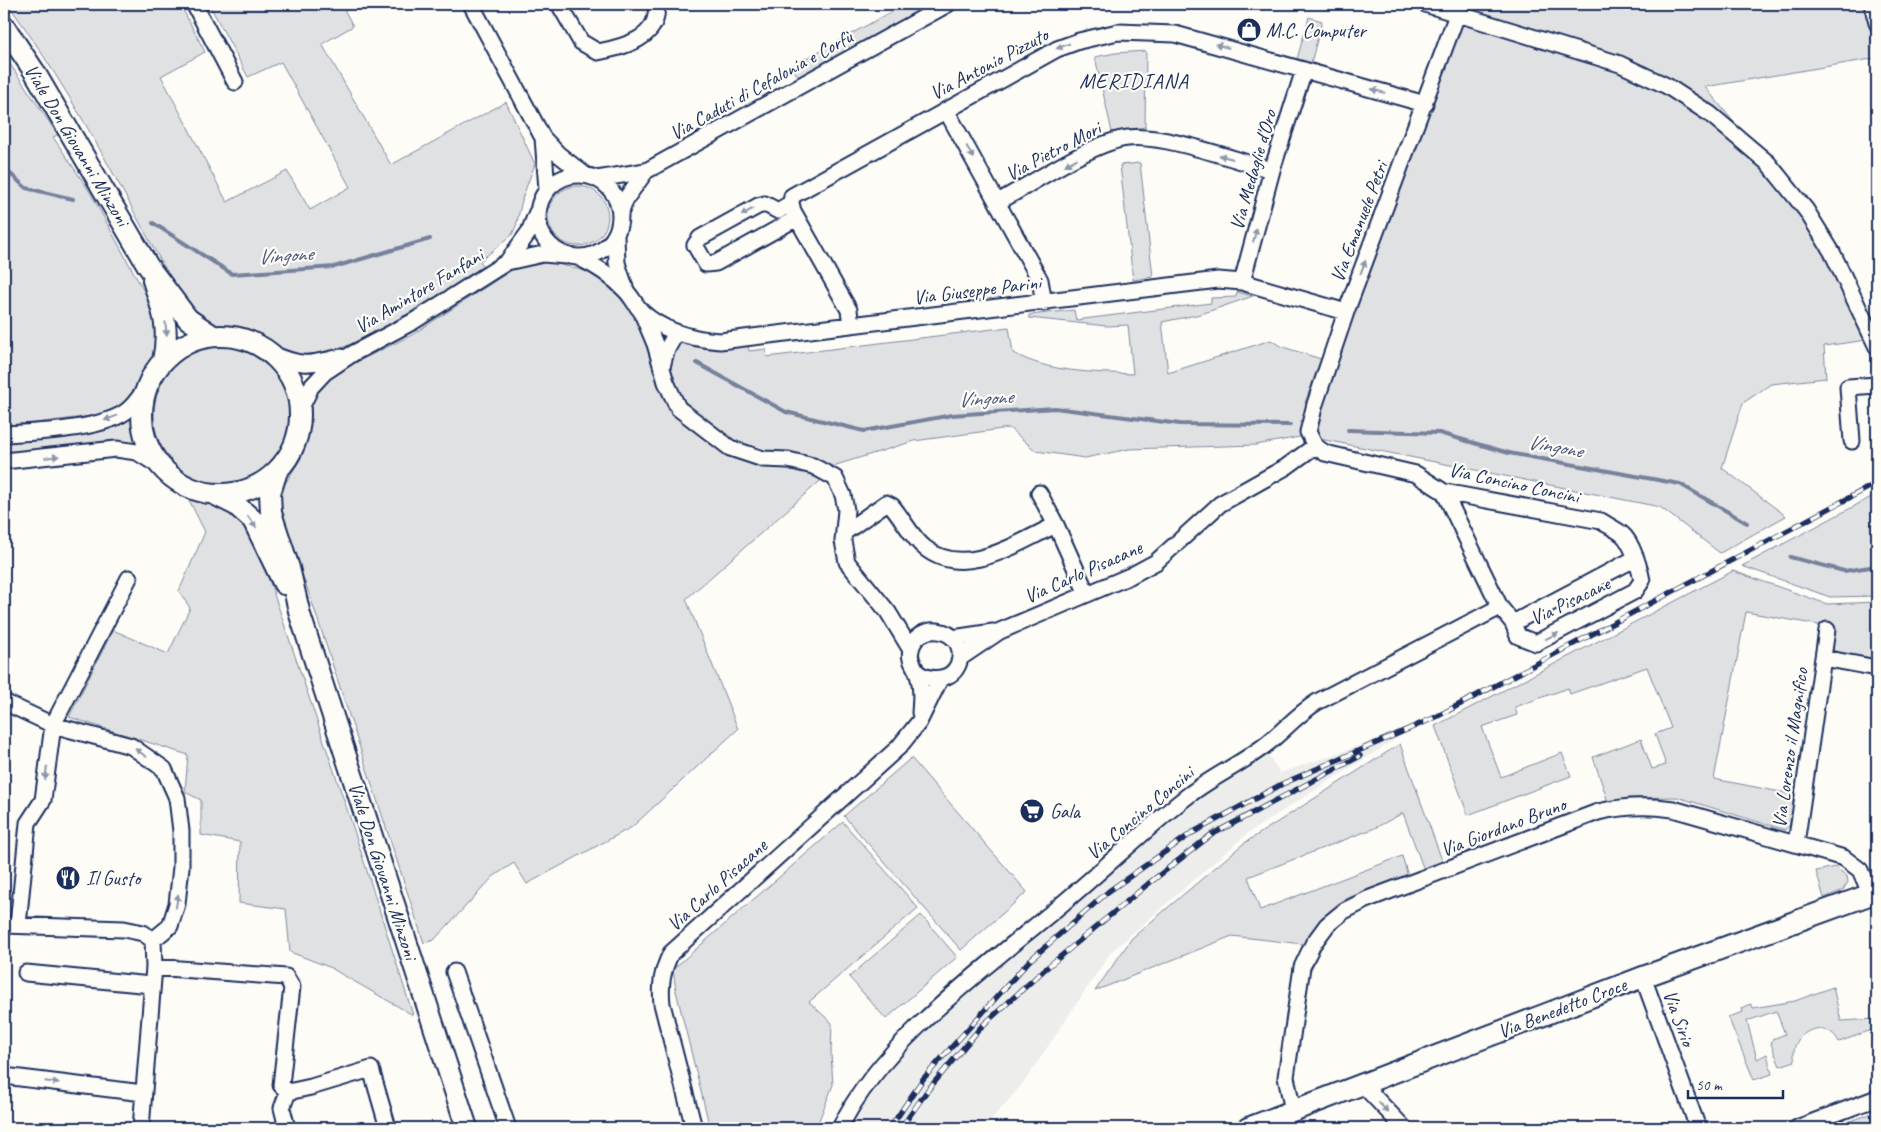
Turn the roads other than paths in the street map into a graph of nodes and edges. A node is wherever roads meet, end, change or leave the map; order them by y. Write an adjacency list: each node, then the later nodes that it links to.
1 (194, 4): 12 (street)
2 (471, 4): 15 (street)
3 (559, 4): 4 (street)
4 (656, 4)
5 (948, 4): 17 (street, Via Caduti di Cefalonia e Corfù)
6 (1425, 4): 8 (street)
7 (1872, 4): 9 (street)
8 (1459, 9): 13 (street, Via Emanuele Petri); 37 (street)
9 (1877, 23)
10 (4, 26): 28 (main road, Viale Don Giovanni Minzoni)
11 (1304, 70): 13 (street, Via Antonio Pizzuto, one-way to 11); 14 (street, Via Antonio Pizzuto, one-way to 14); 16 (street, Via Medaglie d'Oro)
12 (235, 82)
13 (1425, 104): 33 (street, Via Emanuele Petri, one-way to 13)
14 (946, 110): 20 (street, Via Antonio Pizzuto); 21 (street, one-way to 21)
15 (544, 138): 18 (street); 19 (street)
16 (1272, 170): 21 (street, Via Pietro Mori, one-way to 21); 29 (street, Via Medaglie d'Oro, one-way to 16)
17 (646, 171): 18 (street, Via Caduti di Cefalonia e Corfù); 23 (street, Via Caduti di Cefalonia e Corfù)
18 (591, 177): 19 (street); 23 (street)
19 (547, 189): 22 (street, Via Amintore Fanfani)
20 (791, 200): 24 (street); 24 (street, one-way to 24)
21 (998, 202): 31 (street)
22 (537, 212): 26 (street); 27 (street, Via Amintore Fanfani)
23 (620, 212): 25 (street)
24 (797, 218): 34 (street)
25 (616, 236): 26 (street, Via Amintore Fanfani); 30 (street, Via Giuseppe Parini)
26 (572, 257): 27 (street, Via Amintore Fanfani); 30 (street, Via Giuseppe Parini)
27 (507, 262): 39 (street, Via Amintore Fanfani)
28 (148, 266): 36 (main road, Viale Don Giovanni Minzoni); 40 (main road, Viale Don Giovanni Minzoni, one-way to 40)
29 (1242, 282): 31 (street, Via Giuseppe Parini); 33 (street, Via Giuseppe Parini)
30 (626, 291): 32 (street, Via Giuseppe Parini)
31 (1044, 303): 34 (street, Via Giuseppe Parini)
32 (642, 311): 35 (street, Via Giuseppe Parini); 41 (street)
33 (1346, 312): 47 (street, Via Emanuele Petri)
34 (850, 325): 35 (street, Via Giuseppe Parini)
35 (676, 333): 41 (street)
36 (213, 336): 38 (main road); 40 (main road)
37 (1877, 347)
38 (270, 353): 39 (street, Via Amintore Fanfani); 44 (main road)
39 (352, 354): 44 (street, Via Amintore Fanfani)
40 (163, 361): 43 (main road)
41 (662, 367): 55 (street)
42 (1877, 385): 46 (street)
43 (147, 387): 45 (street, one-way to 45); 49 (main road)
44 (300, 410): 50 (main road)
45 (4, 434)
46 (1852, 441)
47 (1315, 446): 51 (street, Via Concino Concini); 58 (street, Via Carlo Pisacane)
48 (4, 461): 49 (street, one-way to 49)
49 (158, 465): 52 (main road)
50 (277, 471): 52 (main road); 61 (main road, Viale Don Giovanni Minzoni)
51 (1444, 492): 56 (street, Via Concino Concini); 59 (street)
52 (213, 494): 61 (main road, Viale Don Giovanni Minzoni, one-way to 61)
53 (1039, 494): 54 (street)
54 (1056, 525): 55 (street); 58 (street)
55 (845, 532): 60 (street)
56 (1636, 558): 62 (street, Via Pisacane); 62 (street, Via Pisacane, one-way to 56)
57 (129, 578): 75 (street)
58 (1087, 594): 64 (street, Via Carlo Pisacane)
59 (1500, 607): 62 (street); 97 (street, Via Concino Concini)
60 (888, 612): 65 (street); 67 (street)
61 (300, 615): 94 (main road, Viale Don Giovanni Minzoni)
62 (1513, 623)
63 (1827, 630): 69 (street, Via Lorenzo il Magnifico)
64 (1000, 631): 66 (street); 68 (street, Via Carlo Pisacane)
65 (924, 632): 66 (street); 67 (street)
66 (953, 638): 68 (street)
67 (910, 650): 71 (street)
68 (960, 658): 72 (street)
69 (1823, 658): 70 (street, Via Lorenzo il Magnifico); 76 (street, Via Lorenzo il Magnifico)
70 (1877, 668)
71 (918, 673): 72 (street); 74 (street)
72 (940, 679): 74 (street)
73 (4, 702): 75 (street)
74 (919, 722): 96 (street, Via Carlo Pisacane)
75 (53, 725): 78 (street, one-way to 78); 79 (street, one-way to 75)
76 (1796, 844): 77 (street, Via Giordano Bruno); 90 (street, Via Giordano Bruno)
77 (1874, 894): 83 (main road, Via Benedetto Croce)
78 (11, 925): 79 (street)
79 (153, 940): 80 (street)
80 (154, 967): 84 (street); 87 (street)
81 (454, 972): 95 (street)
82 (26, 974): 84 (street)
83 (1643, 977): 86 (main road, Via Benedetto Croce); 100 (street, Via Sirio)
84 (151, 985): 88 (street)
85 (4, 1076): 88 (street, one-way to 88)
86 (1363, 1085): 90 (main road, Via Benedetto Croce); 99 (street, one-way to 99)
87 (288, 1092): 91 (street); 93 (street)
88 (143, 1093): 92 (street)
89 (1877, 1098): 101 (street)
90 (1293, 1111): 98 (main road, Via Benedetto Croce)
91 (386, 1121)
92 (141, 1128)
93 (287, 1128)
94 (467, 1128)
95 (508, 1128)
96 (694, 1128)
97 (840, 1128)
98 (1248, 1128)
99 (1404, 1128)
100 (1698, 1128)
101 (1797, 1128)

